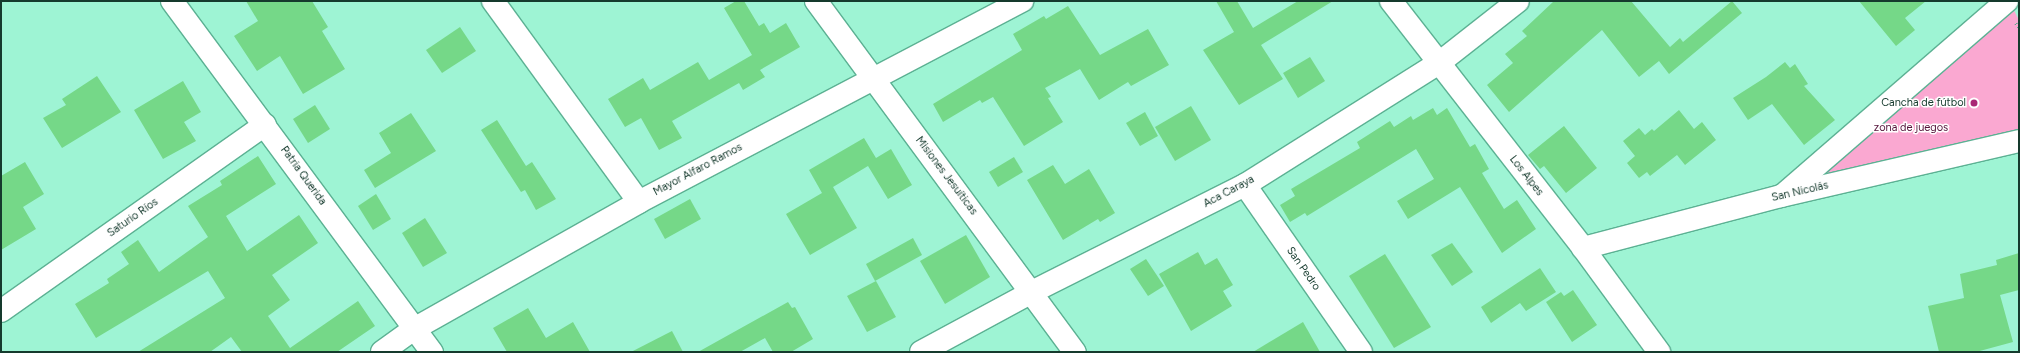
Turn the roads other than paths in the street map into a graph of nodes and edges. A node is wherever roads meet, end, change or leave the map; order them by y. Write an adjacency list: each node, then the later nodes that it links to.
1 (172, 1): 12 (street, Patria Querida)
2 (493, 1): 16 (street)
3 (816, 1): 11 (street, Misiones Jesuíticas)
4 (1022, 1): 11 (street, Mayor Alfaro Ramos)
5 (1391, 1): 10 (street, Los Alpes)
6 (1518, 1): 10 (street, Aca Caraya)
7 (2007, 1): 15 (street)
8 (2012, 1): 9 (street)
9 (2019, 13)
10 (1439, 63): 14 (street, Aca Caraya); 17 (street, Los Alpes)
11 (873, 78): 16 (street, Mayor Alfaro Ramos); 18 (street, Misiones Jesuíticas)
12 (265, 125): 19 (street, Saturio Ríos); 20 (street, Patria Querida)
13 (2019, 141): 15 (street, San Nicolás)
14 (1245, 185): 18 (street, Aca Caraya); 25 (street, San Pedro)
15 (1781, 196): 17 (street, San Nicolás)
16 (639, 202): 20 (street, Mayor Alfaro Ramos)
17 (1583, 248): 26 (street, Los Alpes)
18 (1032, 292): 23 (street, Aca Caraya); 24 (street, Misiones Jesuíticas)
19 (1, 311)
20 (414, 329): 21 (street, Mayor Alfaro Ramos); 22 (street, Patria Querida)
21 (382, 352)
22 (432, 352)
23 (921, 352)
24 (1075, 352)
25 (1361, 352)
26 (1659, 352)

